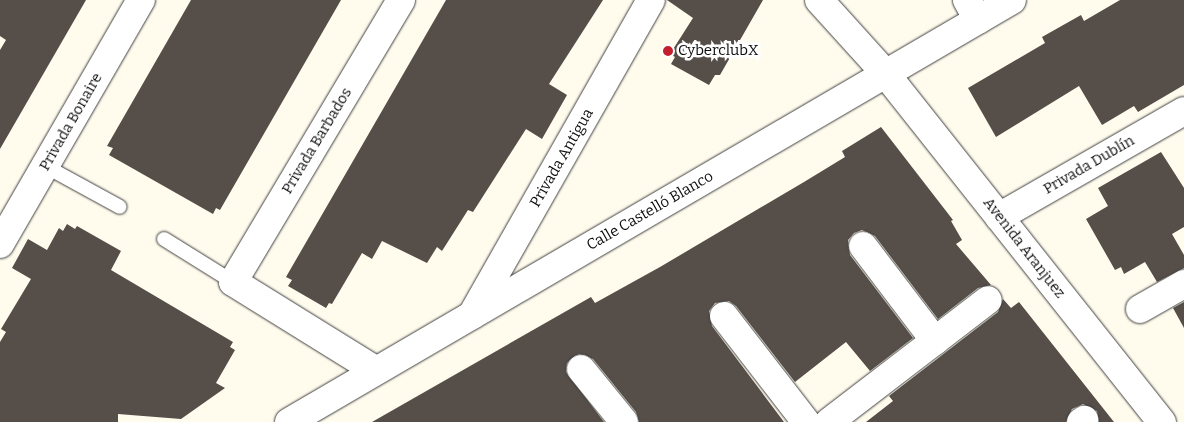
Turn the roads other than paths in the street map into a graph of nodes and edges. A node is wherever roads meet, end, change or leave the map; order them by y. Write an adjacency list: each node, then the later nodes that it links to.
1 (141, 0): 9 (street, Privada Bonaire)
2 (401, 0): 15 (street, Privada Barbados)
3 (651, 0): 19 (street, Privada Antigua)
4 (819, 0): 7 (street, Avenida Aranjuez)
5 (1012, 0): 6 (street, Calle Castelló Blanco)
6 (973, 10): 7 (street, Calle Castelló Blanco)
7 (886, 73): 11 (street, Avenida Aranjuez); 19 (street, Calle Castelló Blanco)
8 (1182, 116): 11 (street, Privada Dublín)
9 (45, 166): 10 (lane); 13 (street, Privada Bonaire)
10 (120, 206)
11 (999, 217): 28 (street, Avenida Aranjuez)
12 (164, 239): 15 (lane)
13 (0, 244)
14 (863, 246): 21 (street)
15 (233, 282): 23 (street)
16 (1184, 284): 18 (street)
17 (988, 300): 21 (street)
18 (1140, 309)
19 (472, 315): 23 (street, Calle Castelló Blanco)
20 (724, 316): 26 (street)
21 (935, 340): 27 (street)
22 (581, 368): 25 (street)
23 (375, 370): 24 (street, Calle Castelló Blanco)
24 (289, 422)
25 (624, 422)
26 (806, 422)
27 (829, 422)
28 (1162, 422)

